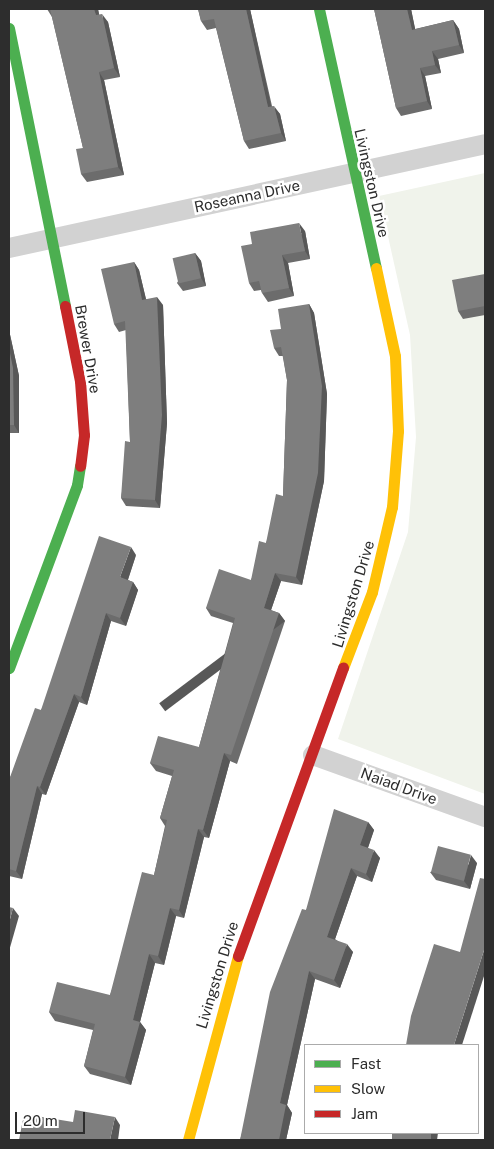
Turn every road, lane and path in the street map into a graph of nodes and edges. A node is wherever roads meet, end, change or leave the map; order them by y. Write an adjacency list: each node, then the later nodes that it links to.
1 (319, 9): 4 (street, Livingston Drive)
2 (9, 28): 5 (street, Brewer Drive)
3 (485, 144): 4 (street, Roseanna Drive)
4 (354, 172): 5 (street, Roseanna Drive); 8 (street, Livingston Drive)
5 (52, 238): 6 (street, Roseanna Drive); 7 (street, Brewer Drive)
6 (9, 248)
7 (9, 668)
8 (313, 755): 9 (street, Naiad Drive); 10 (street, Livingston Drive)
9 (485, 817)
10 (188, 1140)

